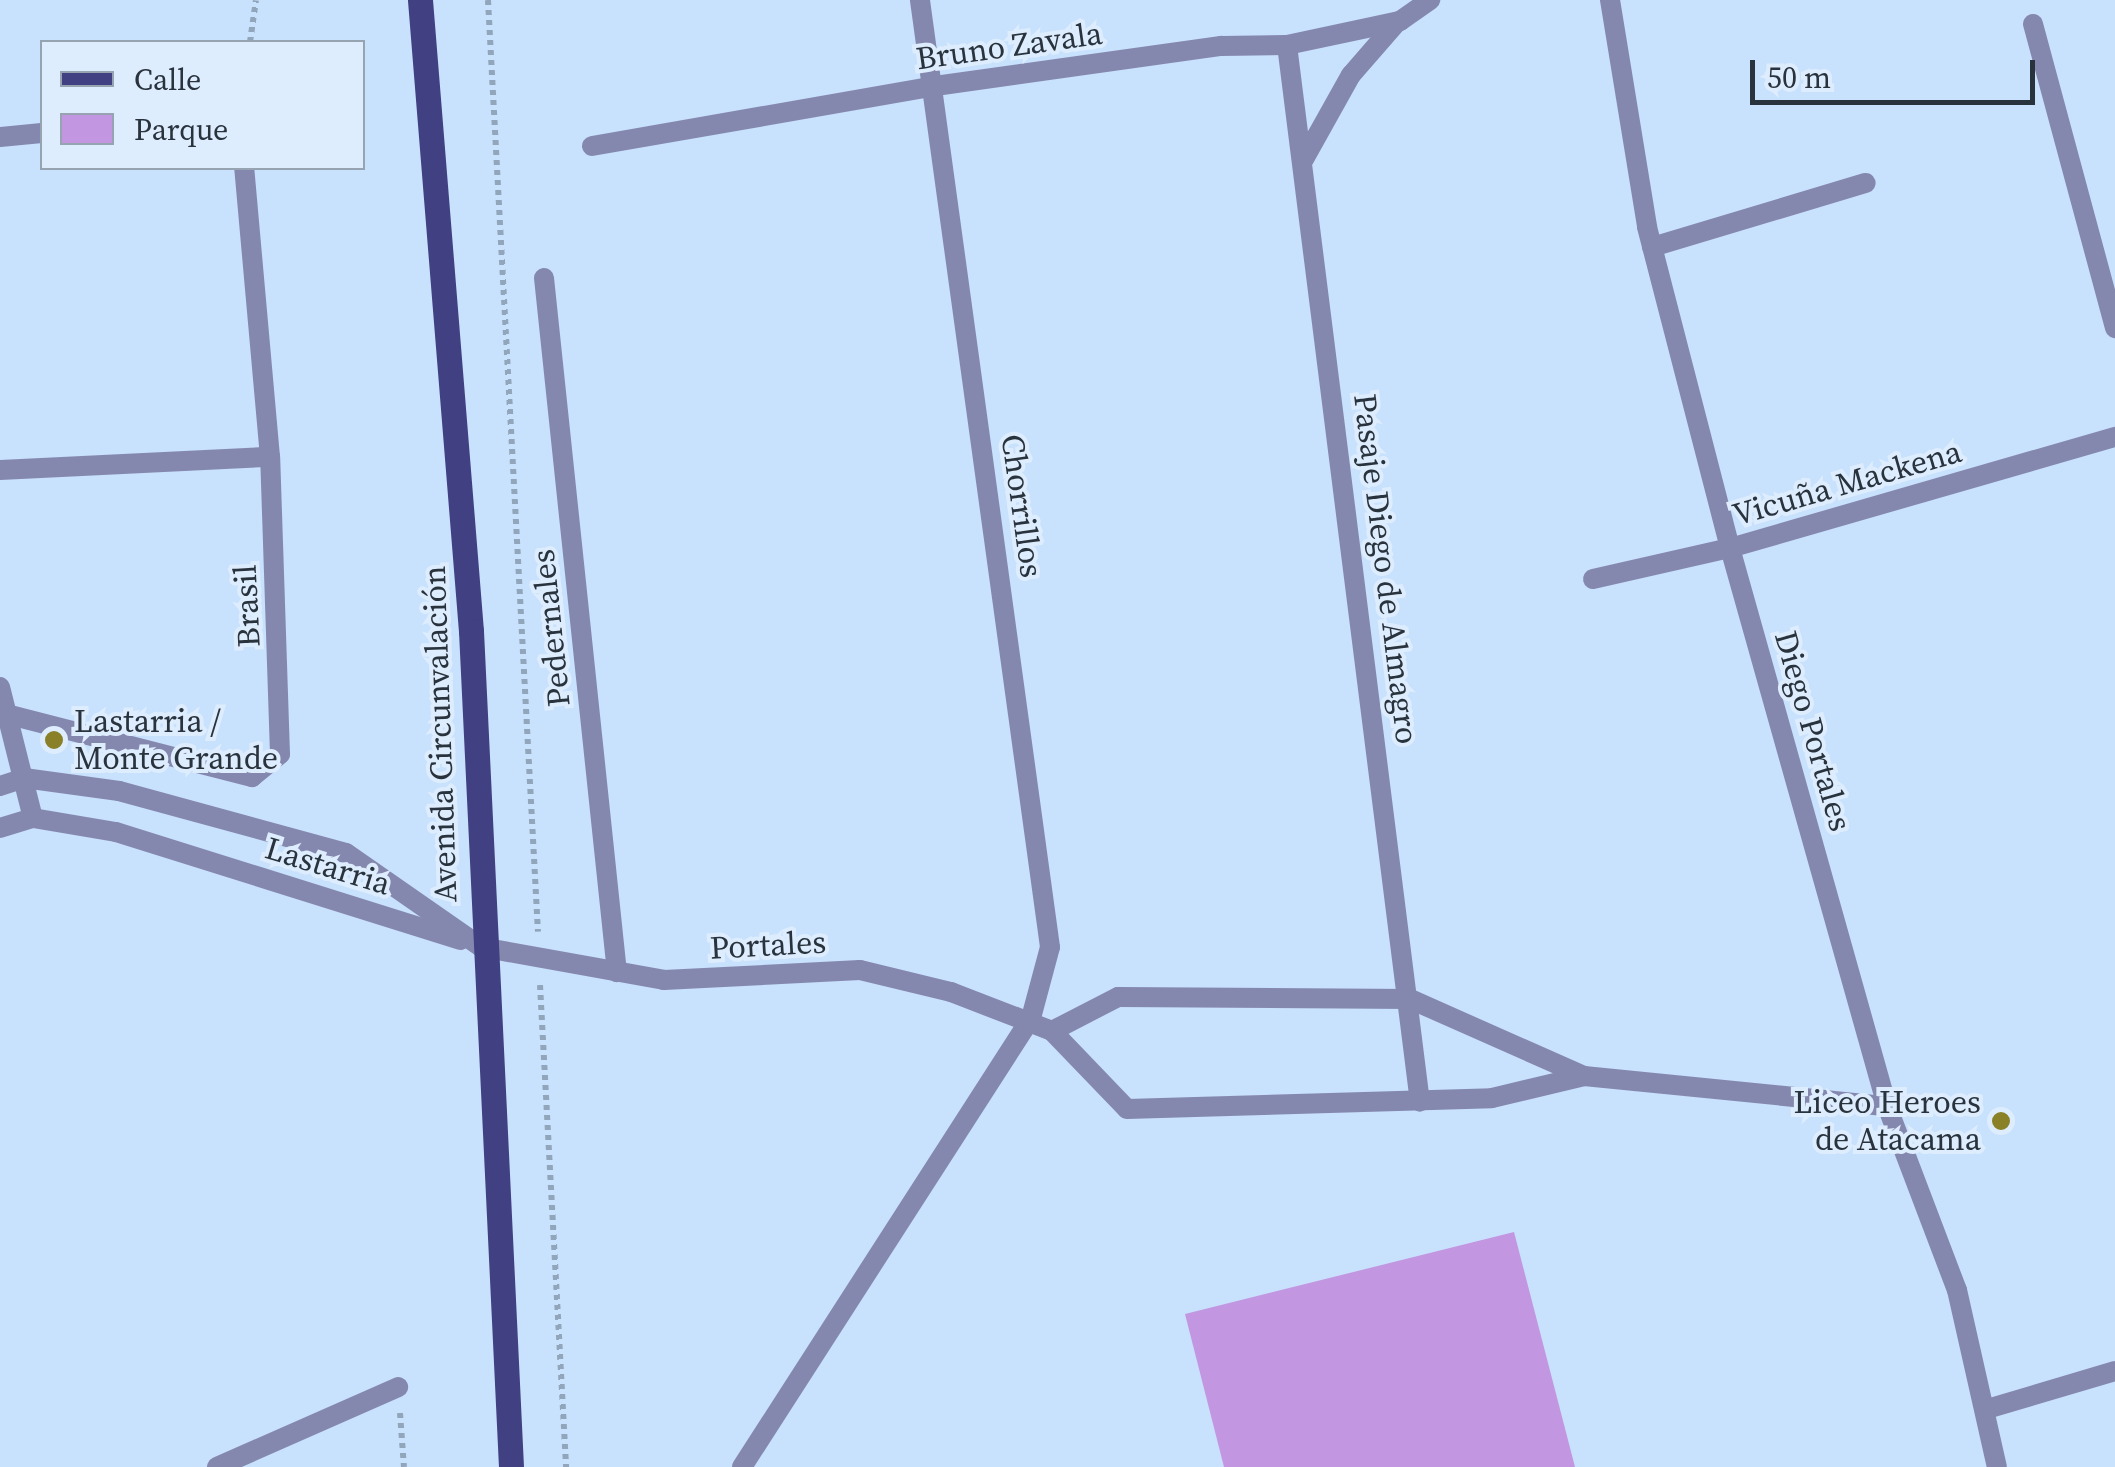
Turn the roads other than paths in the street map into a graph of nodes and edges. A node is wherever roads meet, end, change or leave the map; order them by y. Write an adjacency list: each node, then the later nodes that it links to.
1 (420, 0): 29 (main road, Avenida Circunvalación)
2 (920, 0): 8 (street, Chorrillos)
3 (1430, 0): 5 (street, Bruno Zavala)
4 (1610, 0): 15 (street, Diego Portales)
5 (1397, 22): 7 (street, Bruno Zavala); 12 (street)
6 (2034, 24): 17 (street)
7 (1287, 44): 8 (street, Bruno Zavala); 12 (street, Pasaje Diego de Almagro)
8 (935, 86): 11 (street, Bruno Zavala); 32 (street, Chorrillos)
9 (40, 133): 10 (street)
10 (0, 137)
11 (592, 146)
12 (1303, 160): 31 (street, Pasaje Diego de Almagro)
13 (244, 170): 19 (street, Brasil)
14 (1866, 183): 15 (street)
15 (1652, 247): 21 (street, Diego Portales)
16 (544, 278): 30 (street, Pedernales)
17 (2115, 328)
18 (2115, 437): 21 (street, Vicuña Mackena)
19 (270, 457): 20 (street); 24 (street, Brasil)
20 (0, 470)
21 (1730, 548): 22 (street, Vicuña Mackena); 36 (street, Diego Portales)
22 (1593, 579)
23 (0, 688): 24 (street)
24 (10, 715): 25 (street)
25 (24, 778): 26 (street, Lastarria); 27 (street); 29 (street, Lastarria)
26 (0, 786)
27 (33, 818): 28 (street, Lastarria); 29 (street, Lastarria)
28 (0, 828)
29 (480, 947): 30 (street, Portales); 41 (main road, Avenida Circunvalación)
30 (617, 972): 32 (street, Portales)
31 (1410, 999): 33 (street, Portales); 34 (street, Portales); 35 (street, Pasaje Diego de Almagro)
32 (1031, 1018): 33 (street, Portales); 42 (street, Chorrillos)
33 (1052, 1031): 35 (street, Portales)
34 (1584, 1076): 35 (street, Portales); 36 (street, Portales)
35 (1420, 1102)
36 (1888, 1106): 39 (street, Diego Portales)
37 (2115, 1371): 39 (street)
38 (398, 1387): 40 (street)
39 (1986, 1409): 43 (street, Diego Portales)
40 (217, 1467)
41 (510, 1467)
42 (742, 1467)
43 (1997, 1467)

